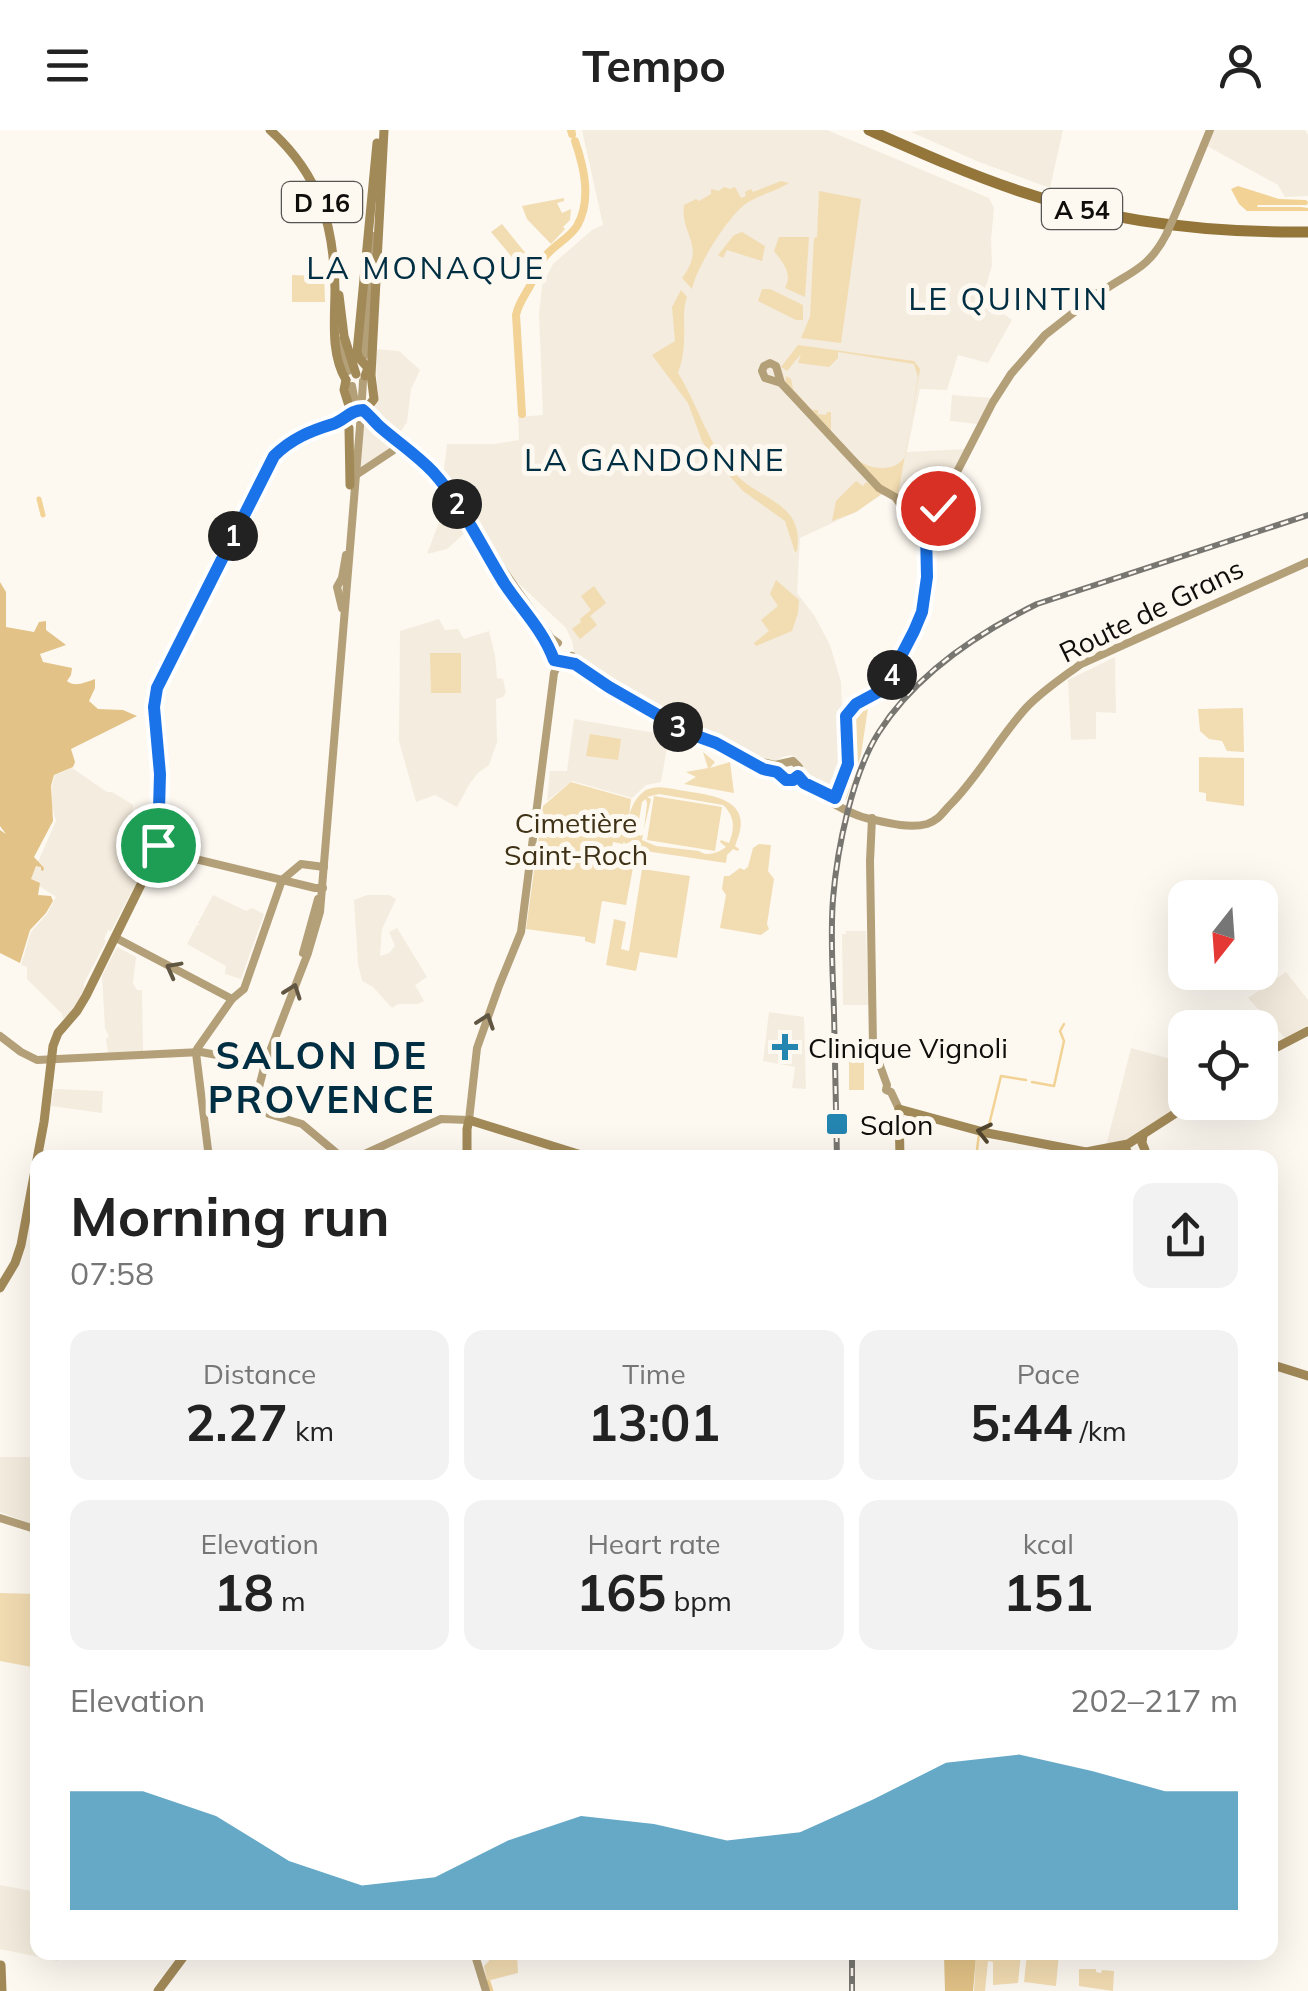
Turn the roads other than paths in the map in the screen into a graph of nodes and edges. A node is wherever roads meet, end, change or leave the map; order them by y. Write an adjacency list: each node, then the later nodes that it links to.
1 (273, 130): 12 (main road, D 16); 12 (main road, D 16)
2 (381, 130): 6 (main road)
3 (870, 130): 8 (highway, A 54)
4 (886, 130): 8 (highway, A 54)
5 (1210, 130): 20 (street, bridge)
6 (378, 161): 7 (main road); 9 (main road)
7 (379, 196): 10 (street); 12 (main road)
8 (1308, 228)
9 (369, 244): 10 (street); 12 (main road)
10 (370, 279): 11 (street)
11 (364, 356)
12 (357, 378): 14 (main road); 14 (main road)
13 (777, 380): 20 (street)
14 (359, 406): 15 (main road); 16 (street); 17 (street); 19 (street)
15 (331, 424): 19 (main road); 30 (main road)
16 (404, 444): 18 (street); 23 (street)
17 (357, 459): 18 (street); 19 (street)
18 (356, 475): 22 (street)
19 (350, 485): 22 (street)
20 (925, 528): 26 (street)
21 (1308, 562): 28 (street, Route de Grans)
22 (343, 587): 31 (street)
23 (563, 653): 24 (street); 47 (street, one-way to 23)
24 (780, 768): 25 (street); 25 (street)
25 (795, 778): 26 (street, Route de Grans)
26 (834, 800): 27 (street, Route de Grans)
27 (872, 818): 28 (street, Route de Grans); 29 (street)
28 (884, 821): 29 (street)
29 (871, 835): 46 (street)
30 (158, 850): 33 (street); 36 (main road)
31 (321, 866): 32 (street); 35 (street)
32 (295, 870): 33 (street); 34 (street)
33 (282, 880): 34 (street); 37 (street)
34 (300, 884): 35 (street)
35 (319, 888): 44 (street, one-way to 35)
36 (116, 938): 37 (street, one-way to 36); 43 (main road)
37 (232, 999): 41 (street)
38 (1308, 1031): 40 (main road)
39 (0, 1036): 42 (street)
40 (1278, 1047)
41 (196, 1053): 43 (street); 44 (street); 51 (street)
42 (28, 1056): 43 (street); 45 (street)
43 (50, 1060): 45 (main road)
44 (265, 1064): 52 (street)
45 (48, 1075): 50 (main road)
46 (898, 1110): 56 (main road); 57 (main road, one-way to 46)
47 (470, 1120): 53 (street); 54 (main road); 55 (main road)
48 (1168, 1120): 49 (main road)
49 (1134, 1145)
50 (39, 1150)
51 (208, 1150)
52 (333, 1150)
53 (371, 1150)
54 (468, 1150)
55 (566, 1150)
56 (900, 1150)
57 (1066, 1150)
58 (30, 1197): 59 (main road)
59 (0, 1288)
60 (1278, 1367): 61 (main road)
61 (1308, 1376)
62 (0, 1518): 63 (street)
63 (30, 1527)
64 (0, 1955): 67 (main road)
65 (181, 1960): 69 (main road)
66 (476, 1960): 70 (street)
67 (0, 1966): 68 (main road)
68 (1, 1991)
69 (158, 1991)
70 (486, 1991)

